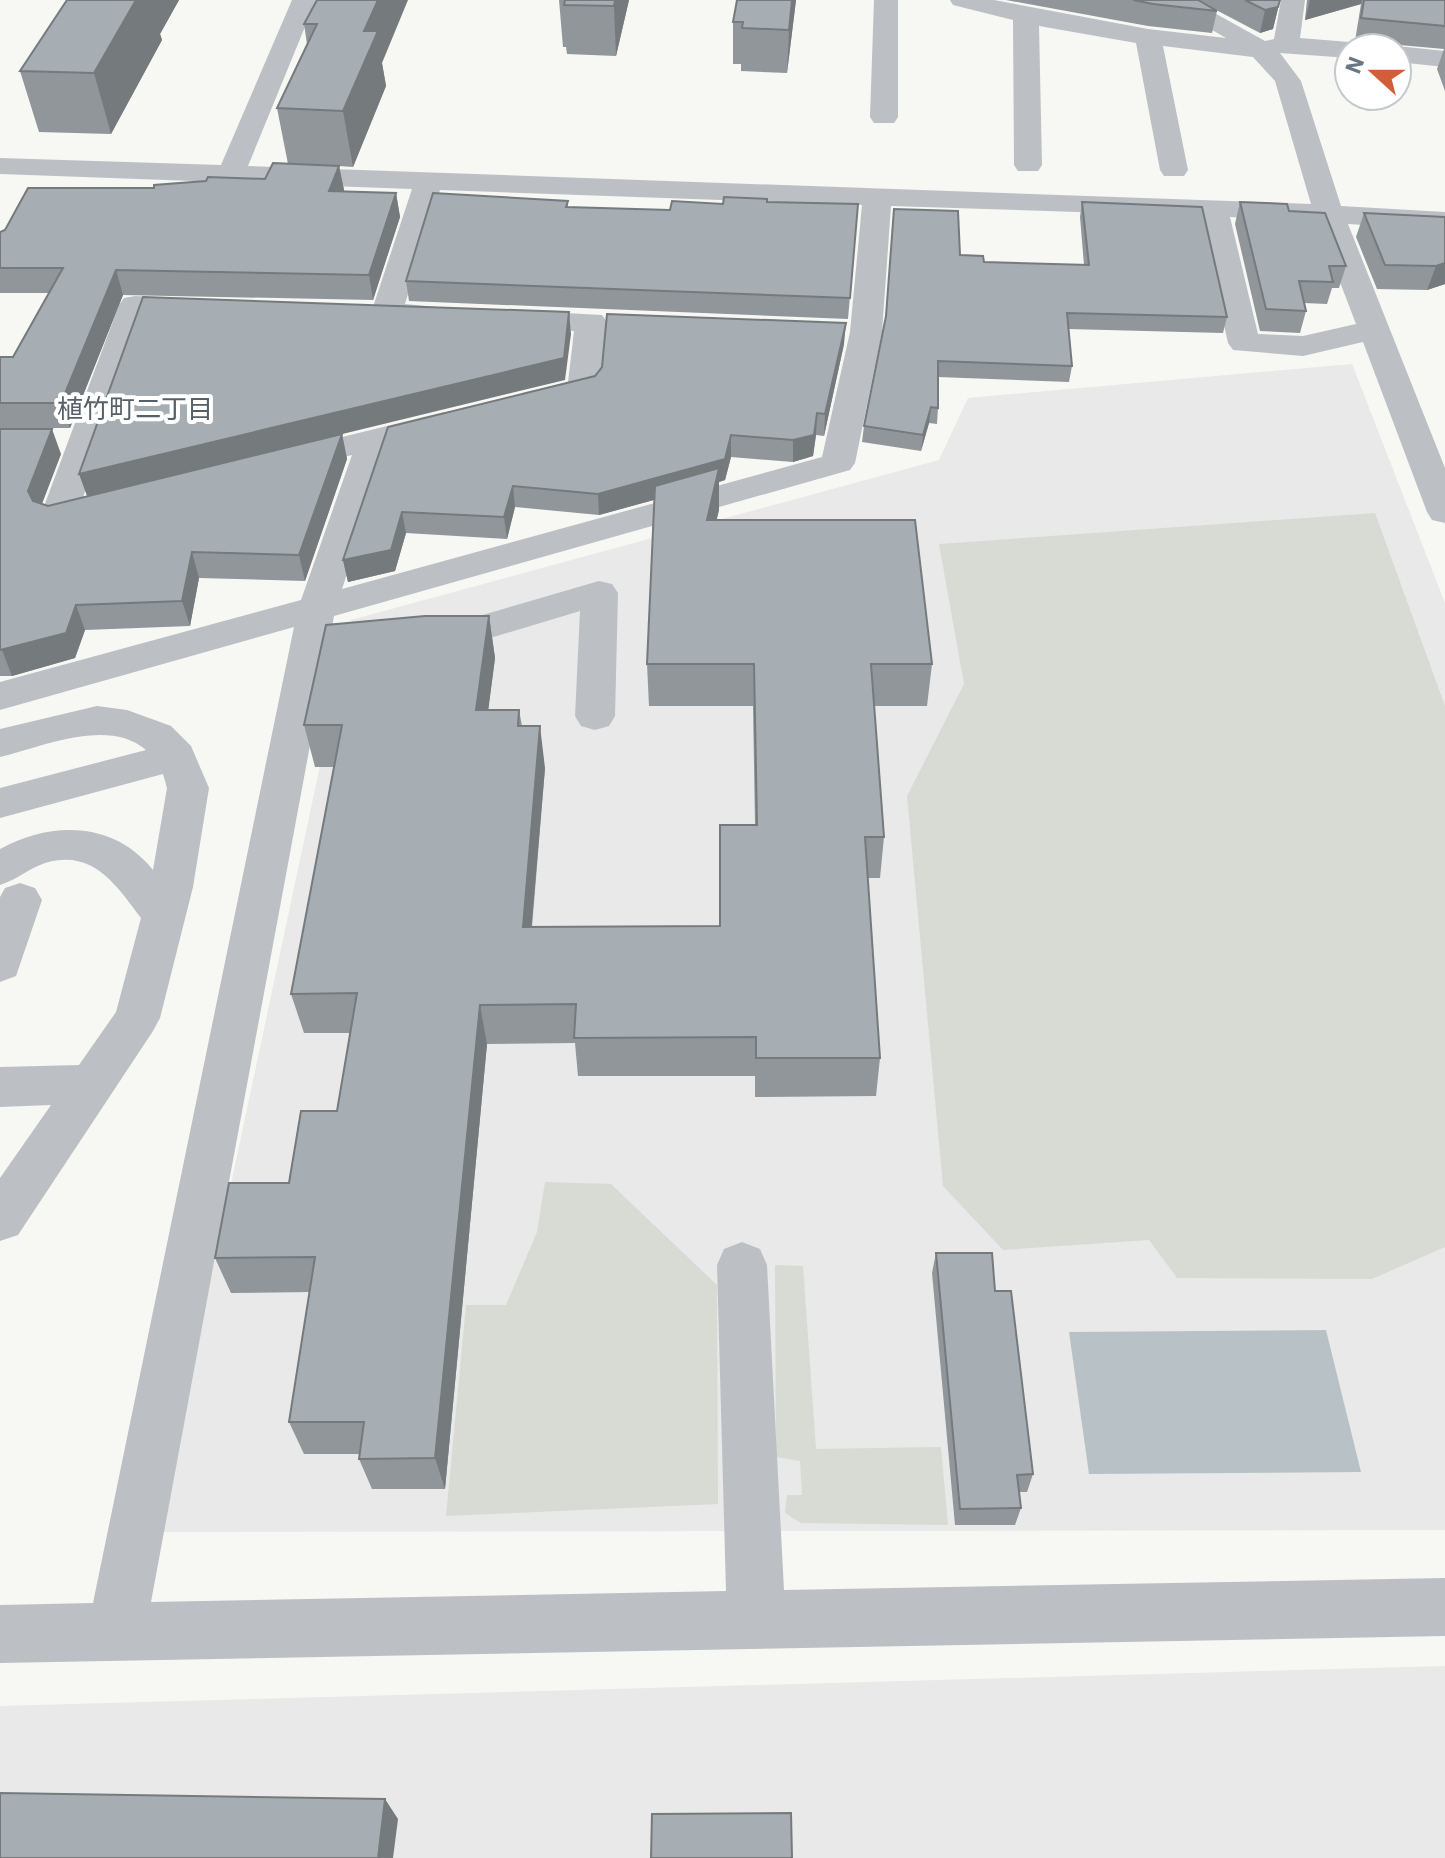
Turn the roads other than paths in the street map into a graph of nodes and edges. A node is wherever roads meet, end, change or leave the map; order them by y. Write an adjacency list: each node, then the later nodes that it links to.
1 (304, 0): 17 (street)
2 (886, 0): 12 (street)
3 (962, 0): 6 (street)
4 (1172, 0): 8 (street)
5 (1293, 0): 8 (street)
6 (1026, 15): 7 (street); 13 (street)
7 (1148, 37): 8 (street); 16 (street)
8 (1274, 47): 9 (street); 22 (street)
9 (1333, 49)
10 (1413, 56): 11 (street)
11 (1445, 59)
12 (884, 117)
13 (1028, 165)
14 (0, 166): 15 (street)
15 (40, 167): 17 (street); 19 (street)
16 (1174, 170)
17 (231, 174): 18 (street)
18 (429, 180): 20 (street); 26 (street)
19 (26, 194)
20 (877, 197): 21 (street); 31 (street)
21 (1213, 208): 22 (street); 25 (street)
22 (1329, 214): 23 (street); 25 (street)
23 (1445, 221)
24 (229, 308): 29 (street)
25 (1374, 330): 28 (street)
26 (375, 438): 27 (street); 31 (street)
27 (254, 468)
28 (1438, 478): 30 (street)
29 (133, 498)
30 (1445, 512)
31 (321, 638): 33 (street); 47 (street)
32 (400, 645): 34 (street)
33 (0, 696)
34 (595, 716)
35 (0, 743): 36 (street)
36 (177, 756): 37 (street); 39 (street)
37 (0, 803)
38 (10, 885): 39 (street); 40 (street)
39 (164, 916): 41 (street)
40 (0, 964)
41 (92, 1084): 42 (street); 43 (street)
42 (0, 1087)
43 (0, 1219)
44 (742, 1265): 46 (street)
45 (1445, 1607): 46 (street)
46 (756, 1621): 47 (street)
47 (116, 1633): 48 (street)
48 (0, 1634)

